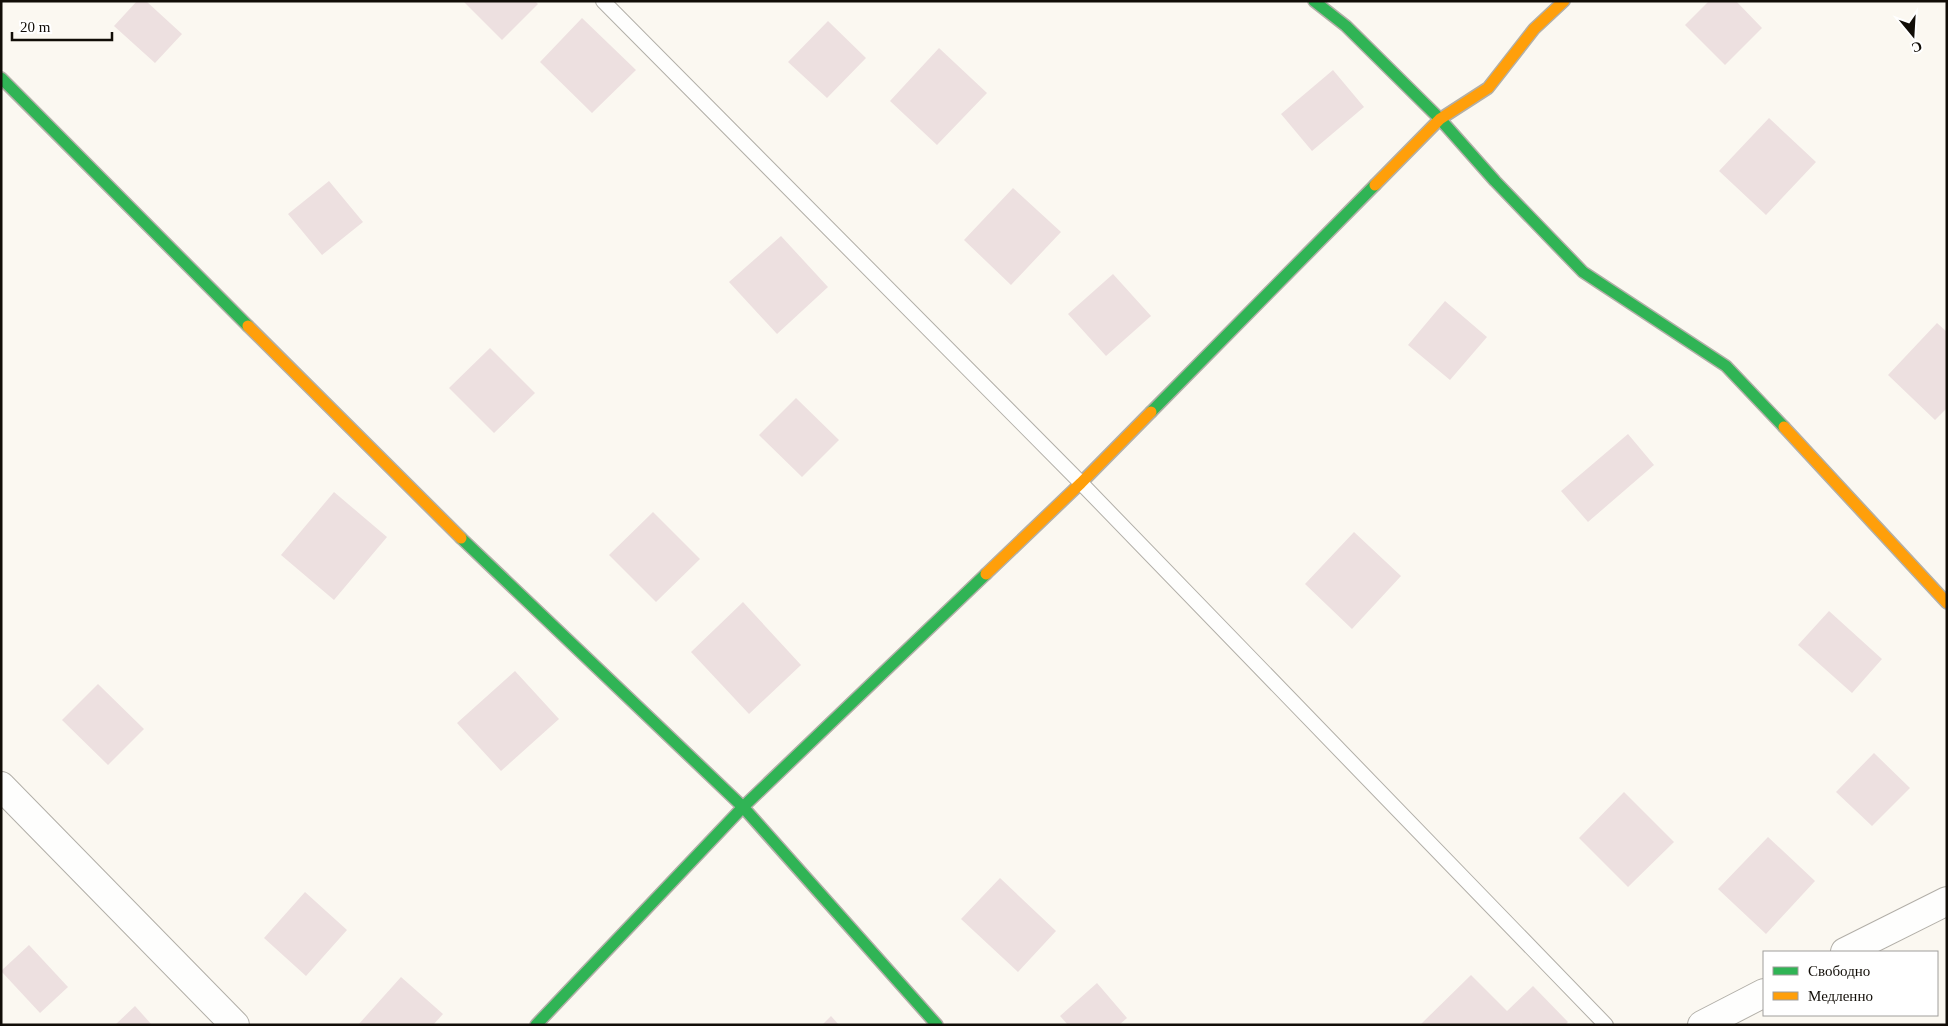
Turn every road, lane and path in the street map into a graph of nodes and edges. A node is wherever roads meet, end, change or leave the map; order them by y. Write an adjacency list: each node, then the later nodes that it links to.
1 (604, 1): 6 (lane)
2 (1314, 1): 5 (street)
3 (1564, 1): 5 (street)
4 (1, 78): 9 (street)
5 (1440, 119): 6 (street); 7 (street)
6 (1080, 483): 9 (street); 16 (lane)
7 (1947, 603)
8 (1, 786): 13 (street)
9 (743, 807): 14 (street); 15 (street)
10 (1947, 901): 11 (street)
11 (1847, 951)
12 (1763, 994): 17 (street)
13 (235, 1025)
14 (536, 1025)
15 (937, 1025)
16 (1606, 1025)
17 (1702, 1025)

